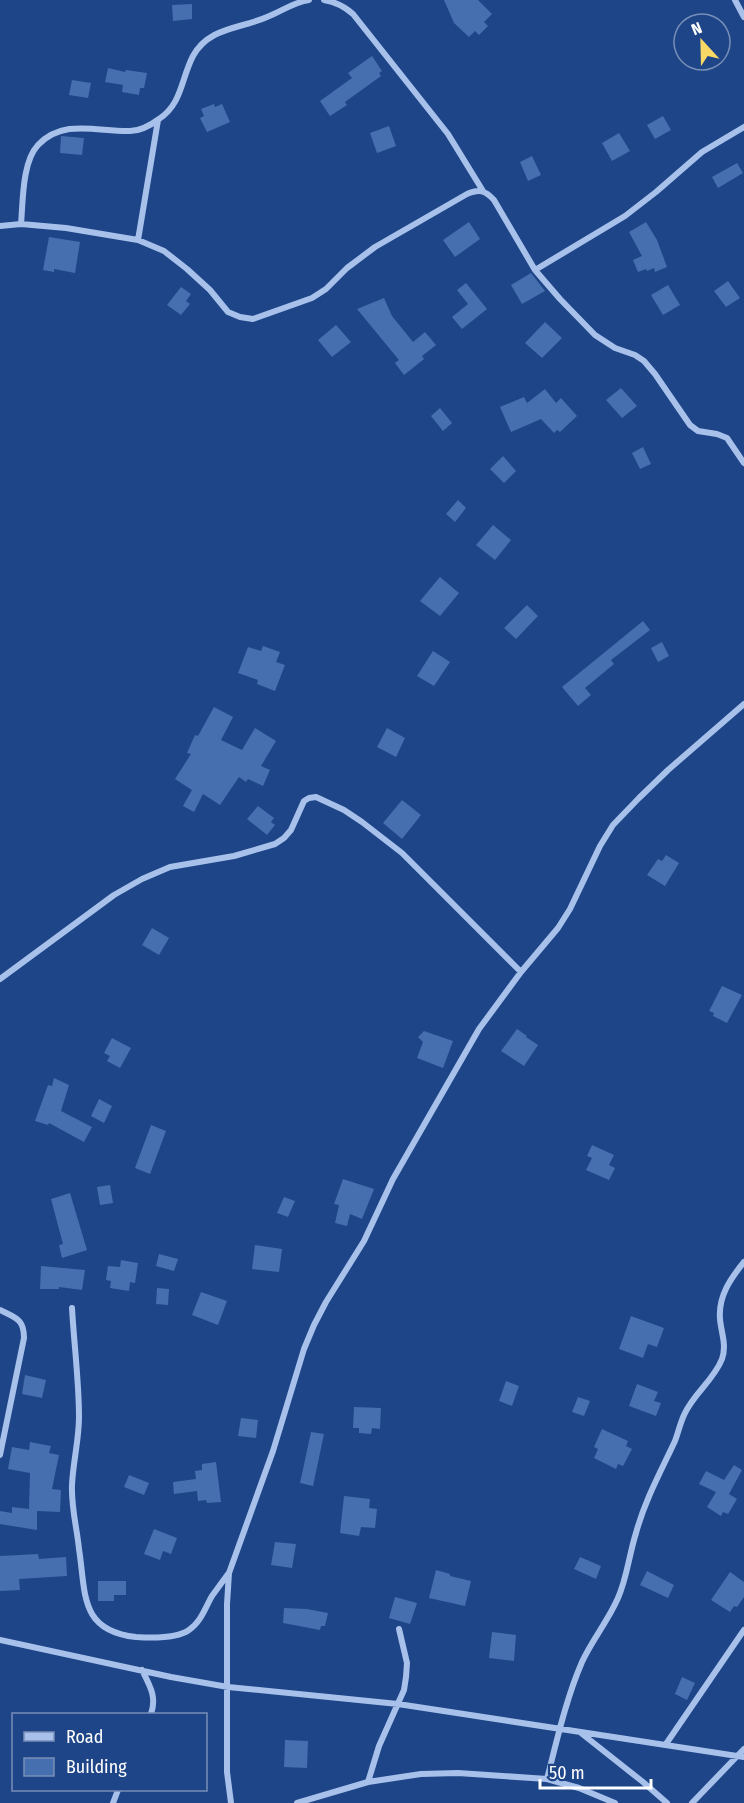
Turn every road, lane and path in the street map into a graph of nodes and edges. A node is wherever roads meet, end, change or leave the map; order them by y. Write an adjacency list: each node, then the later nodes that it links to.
1 (309, 0): 4 (street)
2 (324, 0): 5 (street)
3 (735, 0): 6 (street)
4 (298, 1): 7 (street)
5 (337, 1): 9 (street)
6 (744, 17)
7 (158, 120): 10 (street); 12 (street)
8 (744, 127): 13 (street)
9 (483, 191): 12 (street); 13 (street)
10 (21, 224): 11 (street); 12 (street)
11 (0, 226)
12 (138, 240)
13 (535, 270): 14 (street)
14 (744, 463)
15 (744, 704): 16 (street)
16 (521, 972): 17 (street); 22 (street)
17 (0, 979)
18 (744, 1262): 30 (street)
19 (72, 1308): 22 (street)
20 (0, 1310): 21 (street)
21 (0, 1455)
22 (229, 1574): 27 (street)
23 (399, 1629): 28 (street)
24 (744, 1630): 32 (street)
25 (0, 1640): 26 (street)
26 (141, 1670): 27 (street); 29 (street)
27 (228, 1687): 28 (street); 37 (street)
28 (398, 1704): 30 (street); 36 (street)
29 (151, 1713)
30 (560, 1729): 31 (street); 35 (street)
31 (579, 1732): 32 (street); 40 (street)
32 (666, 1744): 34 (street)
33 (744, 1749): 34 (street)
34 (741, 1756): 41 (street)
35 (547, 1779): 36 (street); 39 (street)
36 (368, 1782): 38 (street)
37 (231, 1803)
38 (297, 1803)
39 (615, 1803)
40 (667, 1803)
41 (692, 1803)

